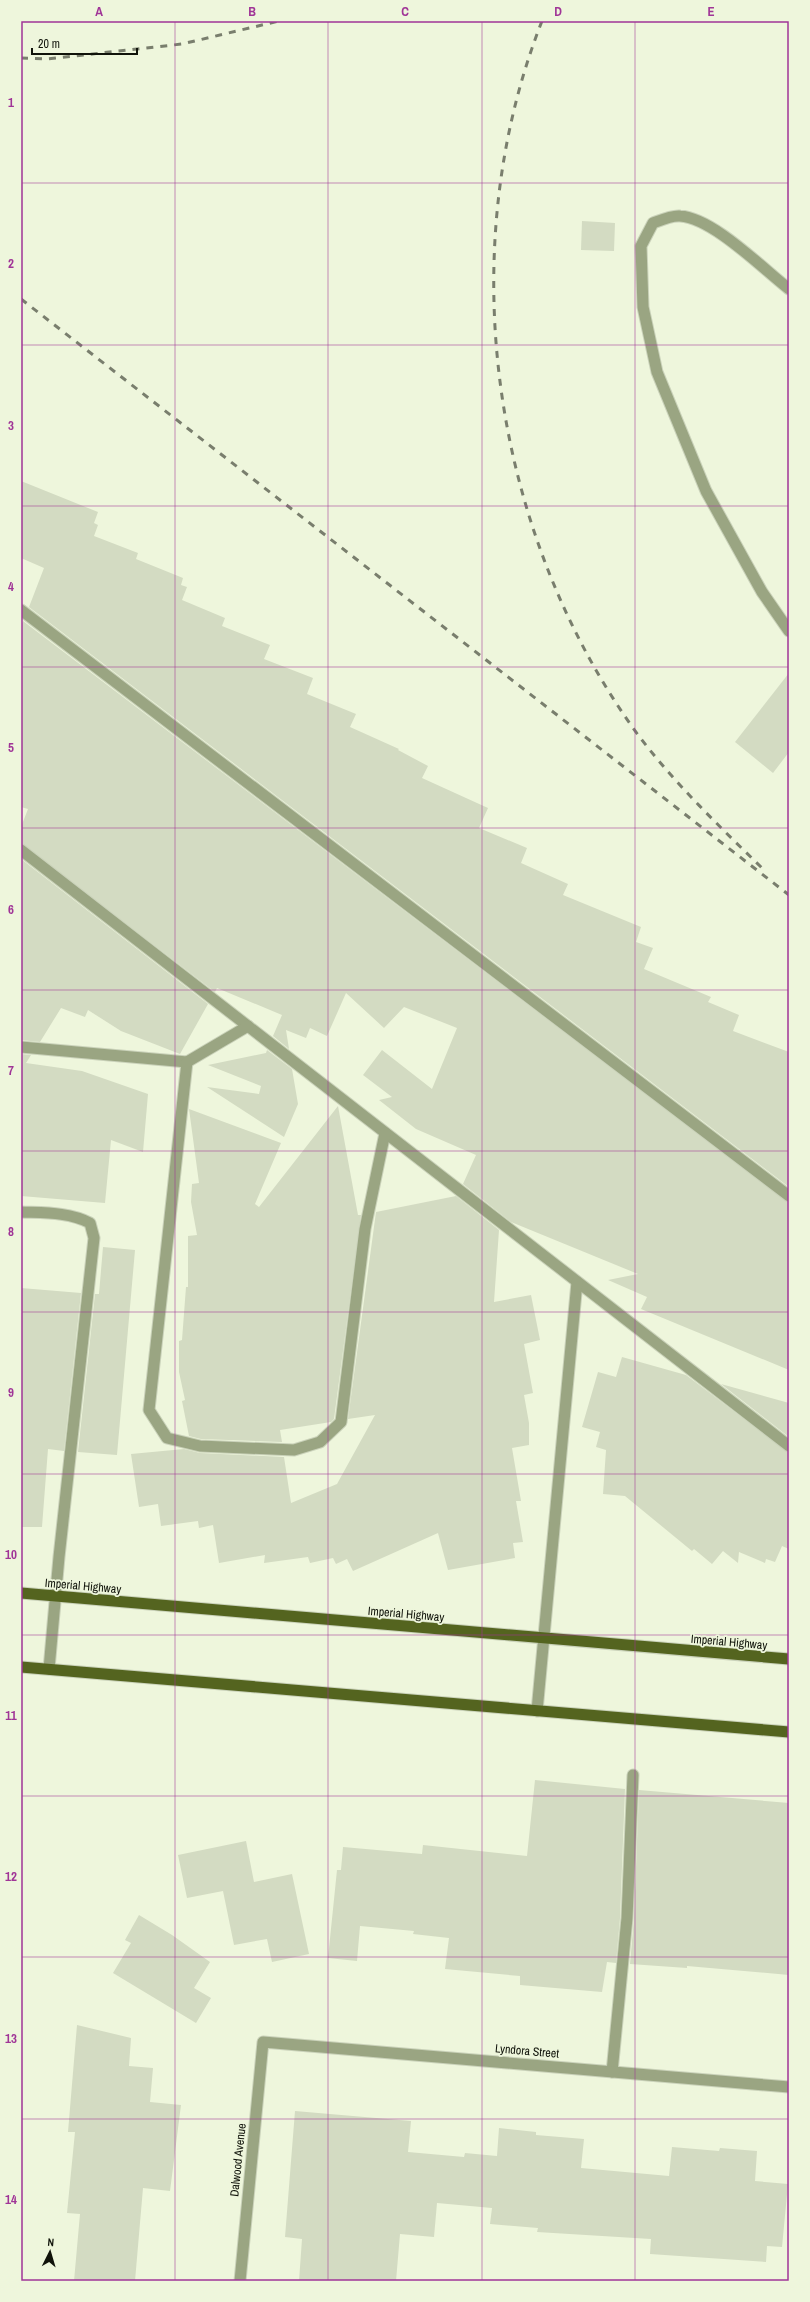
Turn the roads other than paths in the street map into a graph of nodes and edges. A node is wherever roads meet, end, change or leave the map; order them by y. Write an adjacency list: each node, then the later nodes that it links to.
1 (789, 288): 3 (street)
2 (21, 610): 9 (street)
3 (789, 631)
4 (21, 850): 5 (street)
5 (248, 1026): 7 (street); 8 (street)
6 (21, 1047): 7 (street)
7 (187, 1062): 8 (street)
8 (385, 1133): 11 (street)
9 (789, 1196)
10 (21, 1212): 14 (street)
11 (577, 1282): 12 (street); 15 (street)
12 (789, 1446)
13 (21, 1593): 14 (main road, Imperial Highway)
14 (55, 1596): 15 (main road, Imperial Highway); 18 (street)
15 (542, 1640): 16 (main road, Imperial Highway); 19 (street)
16 (789, 1660)
17 (21, 1667): 18 (main road)
18 (49, 1669): 19 (main road)
19 (537, 1711): 20 (main road)
20 (789, 1732)
21 (633, 1775): 23 (street)
22 (263, 2042): 23 (street, Lyndora Street); 25 (street, Dalwood Avenue)
23 (612, 2072): 24 (street, Lyndora Street)
24 (789, 2087)
25 (240, 2281)

